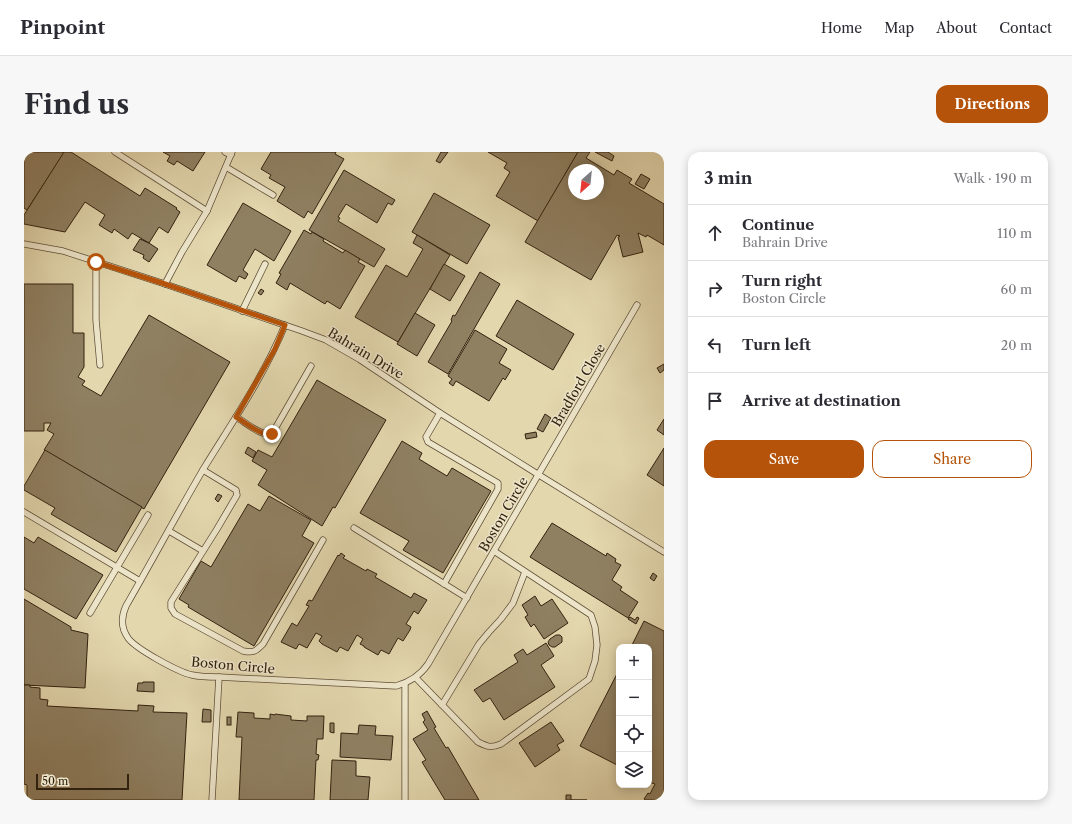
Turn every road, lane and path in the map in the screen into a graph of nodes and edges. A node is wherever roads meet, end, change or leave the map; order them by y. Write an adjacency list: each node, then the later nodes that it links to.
1 (115, 152): 6 (lane)
2 (225, 152): 3 (lane)
3 (231, 154): 4 (lane)
4 (226, 166): 5 (lane); 6 (lane)
5 (273, 195)
6 (207, 211): 10 (lane)
7 (24, 244): 8 (lane, Bahrain Drive)
8 (96, 262): 10 (lane, Bahrain Drive); 14 (lane)
9 (265, 264): 12 (lane)
10 (165, 284): 12 (lane, Bahrain Drive)
11 (637, 305): 19 (lane, Bradford Close)
12 (242, 311): 13 (lane, Bahrain Drive)
13 (285, 325): 16 (lane, Bahrain Drive); 17 (lane, Boston Circle)
14 (100, 365)
15 (311, 366): 17 (lane)
16 (440, 413): 19 (lane, Bahrain Drive); 31 (lane)
17 (236, 417): 18 (lane, Boston Circle)
18 (204, 470): 23 (lane, Boston Circle); 25 (lane)
19 (538, 475): 26 (lane, Boston Circle); 27 (lane, Bahrain Drive)
20 (24, 512): 28 (lane)
21 (148, 515): 28 (lane)
22 (354, 528): 31 (lane)
23 (169, 531): 25 (lane); 30 (lane, Boston Circle)
24 (323, 540): 25 (lane)
25 (203, 550)
26 (494, 552): 29 (lane); 32 (lane, Boston Circle)
27 (664, 552)
28 (117, 567): 30 (lane); 33 (lane)
29 (525, 572): 37 (lane); 37 (lane)
30 (140, 581): 34 (lane, Boston Circle)
31 (444, 584): 32 (lane)
32 (467, 598): 35 (lane, Boston Circle)
33 (90, 613)
34 (219, 677): 36 (lane, Boston Circle); 38 (lane)
35 (416, 678): 36 (lane, Boston Circle); 37 (lane)
36 (406, 684): 39 (lane)
37 (442, 705)
38 (212, 800)
39 (405, 800)

